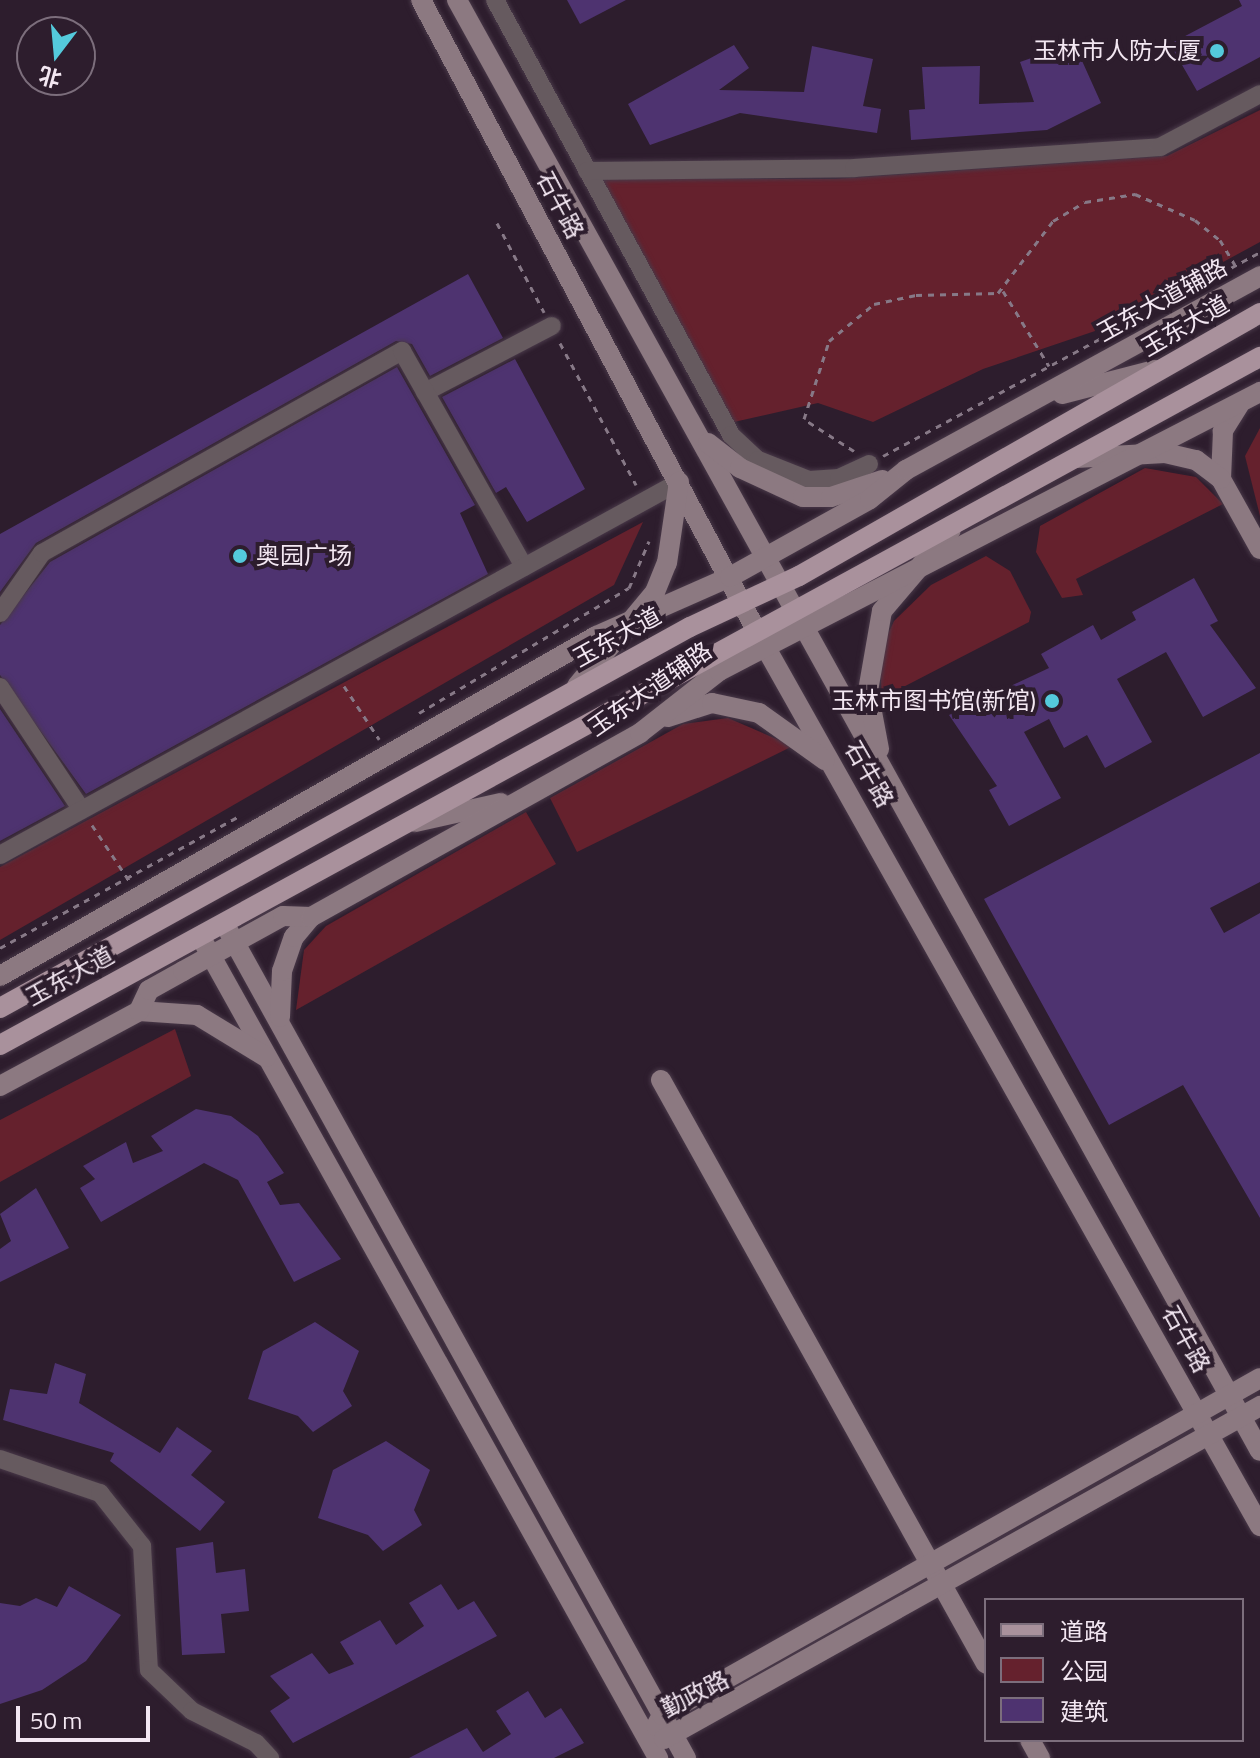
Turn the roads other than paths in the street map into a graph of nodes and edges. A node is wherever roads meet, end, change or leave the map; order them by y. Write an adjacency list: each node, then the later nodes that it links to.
1 (421, 0): 21 (street, 石牛路)
2 (457, 0): 15 (street, 石牛路)
3 (495, 0): 5 (street)
4 (1260, 94): 5 (street)
5 (587, 171): 18 (street)
6 (1260, 276): 19 (street, 玉东大道辅路)
7 (1260, 313): 10 (main road, 玉东大道)
8 (552, 326): 12 (street)
9 (1259, 358): 17 (main road, 玉东大道)
10 (1163, 368): 19 (street); 28 (main road, 玉东大道)
11 (1260, 381): 14 (street)
12 (425, 392): 25 (street); 30 (street)
13 (1260, 392): 14 (street)
14 (1241, 403): 16 (street); 20 (street)
15 (700, 436): 19 (street); 24 (street, 石牛路)
16 (1147, 453): 17 (street); 20 (street); 27 (street)
17 (1076, 459): 22 (main road, 玉东大道)
18 (869, 464)
19 (906, 470): 24 (street, 玉东大道辅路)
20 (1221, 479): 23 (street)
21 (679, 482): 25 (street); 26 (street, 石牛路); 32 (street)
22 (962, 521): 27 (street); 31 (main road, 玉东大道)
23 (1260, 549)
24 (767, 557): 26 (street, 玉东大道辅路); 28 (street, 石牛路)
25 (524, 567): 40 (street)
26 (730, 577): 29 (street, 石牛路); 32 (street, 玉东大道辅路)
27 (901, 581): 31 (street); 39 (street)
28 (780, 583): 29 (main road, 玉东大道); 31 (street, 石牛路)
29 (741, 600): 33 (street, 石牛路); 35 (main road, 玉东大道)
30 (0, 613)
31 (800, 619): 33 (main road, 玉东大道); 39 (street, 石牛路)
32 (633, 620): 35 (street); 48 (street, 玉东大道辅路)
33 (761, 639): 36 (main road, 玉东大道); 37 (street, 玉东大道辅路); 38 (street, 石牛路)
34 (0, 687): 40 (street)
35 (572, 692): 36 (main road); 49 (main road, 玉东大道)
36 (587, 720): 41 (main road, 玉东大道)
37 (640, 733): 38 (street); 41 (street); 43 (street, 玉东大道辅路)
38 (838, 772): 59 (street, 石牛路)
39 (887, 776): 57 (street, 石牛路)
40 (81, 809): 42 (street)
41 (392, 828): 44 (main road, 玉东大道)
42 (0, 855)
43 (311, 917): 46 (street, 玉东大道辅路); 51 (street)
44 (223, 921): 45 (main road, 玉东大道); 46 (street)
45 (199, 935): 47 (street); 52 (main road, 玉东大道)
46 (235, 942): 47 (street, 玉东大道辅路); 51 (street)
47 (212, 956): 50 (street, 玉东大道辅路); 53 (street)
48 (0, 976)
49 (0, 1008)
50 (139, 1011): 53 (street); 55 (street, 玉东大道辅路)
51 (281, 1025): 68 (street)
52 (0, 1045)
53 (273, 1062): 70 (street)
54 (661, 1080): 65 (street)
55 (0, 1086)
56 (1260, 1378): 57 (street, 勤政路)
57 (1229, 1395): 59 (street, 勤政路); 60 (street, 石牛路)
58 (1260, 1406): 60 (street, 勤政路)
59 (1197, 1413): 61 (street, 石牛路); 65 (street, 勤政路)
60 (1241, 1416): 61 (street, 勤政路); 62 (street, 石牛路)
61 (1209, 1434): 64 (street, 石牛路); 66 (street, 勤政路)
62 (1260, 1451)
63 (0, 1459): 71 (street)
64 (1260, 1526)
65 (929, 1564): 66 (street); 68 (street, 勤政路)
66 (941, 1586): 67 (street); 69 (street, 勤政路)
67 (984, 1661)
68 (662, 1715): 69 (street); 70 (street, 勤政路)
69 (675, 1739): 70 (street, 勤政路); 72 (street)
70 (653, 1749)
71 (270, 1758)
72 (686, 1758)

